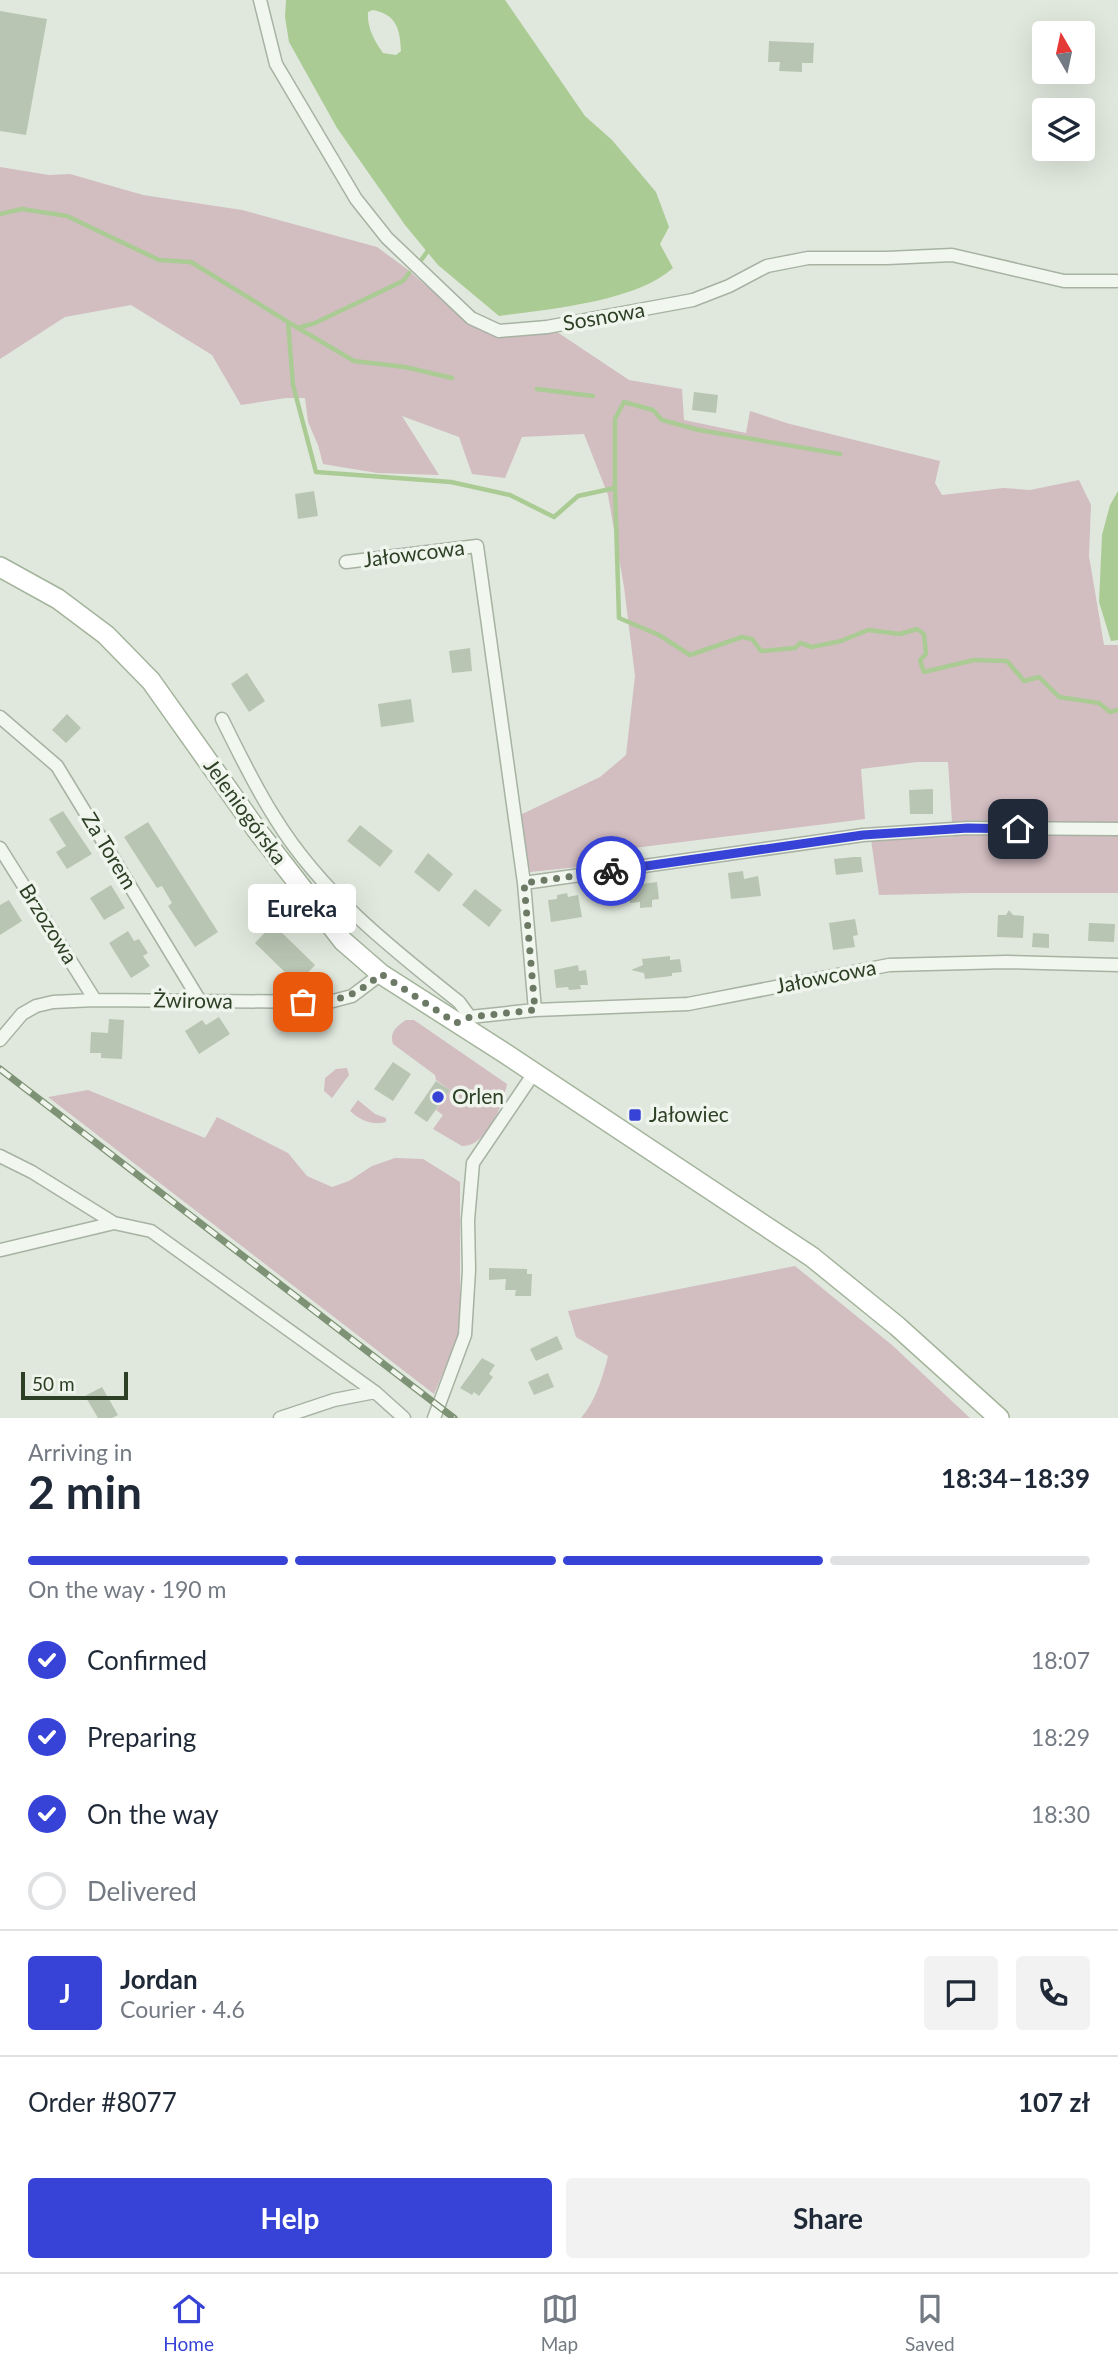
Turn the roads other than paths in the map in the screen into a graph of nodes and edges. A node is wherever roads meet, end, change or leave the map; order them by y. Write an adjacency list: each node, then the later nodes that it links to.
1 (260, 0): 2 (street, Sosnowa)
2 (1116, 281)
3 (346, 562): 9 (street, Jałowcowa)
4 (0, 567): 11 (main road, Jeleniogórska)
5 (0, 717): 13 (street, Za Torem)
6 (222, 719): 15 (street)
7 (1118, 829): 9 (street)
8 (0, 848): 12 (street, Brzozowa)
9 (524, 883): 14 (street, Jałowcowa)
10 (1118, 965): 14 (street, Jałowcowa)
11 (381, 974): 13 (street, Żwirowa); 15 (main road, Jeleniogórska)
12 (95, 1000): 13 (street, Żwirowa); 16 (street, Żwirowa)
13 (200, 1001)
14 (535, 1010): 15 (street, Jałowcowa)
15 (463, 1020): 17 (main road, Jeleniogórska)
16 (3, 1036)
17 (534, 1073): 24 (street); 25 (main road, Jeleniogórska)
18 (0, 1156): 19 (street)
19 (114, 1223): 20 (street); 21 (street)
20 (1, 1250)
21 (375, 1392): 22 (street); 23 (street)
22 (280, 1418)
23 (404, 1418)
24 (434, 1418)
25 (999, 1418)

